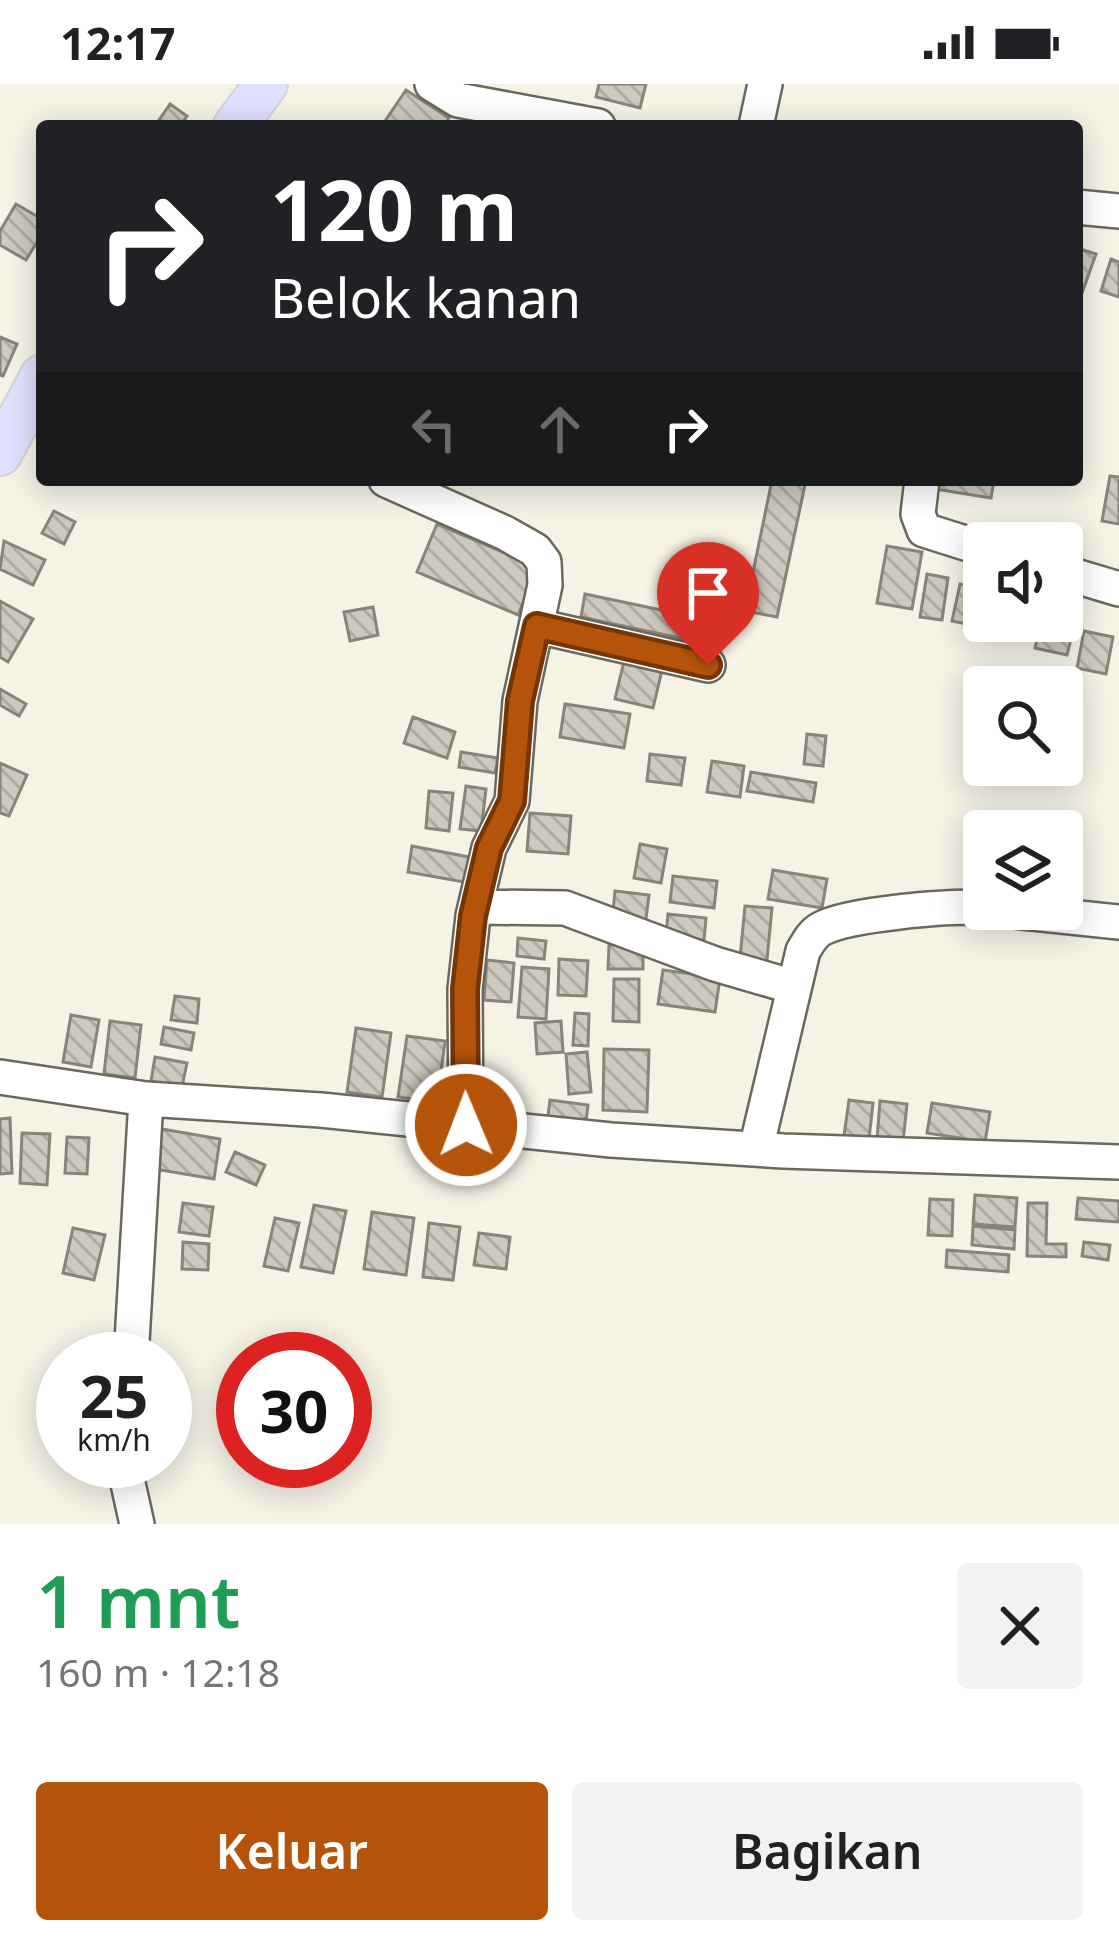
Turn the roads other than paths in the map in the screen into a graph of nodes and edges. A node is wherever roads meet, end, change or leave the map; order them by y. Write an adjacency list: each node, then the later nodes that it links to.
1 (266, 84): 4 (main road)
2 (432, 84): 5 (street)
3 (765, 84): 6 (street)
4 (239, 120)
5 (566, 120)
6 (757, 120)
7 (1083, 208): 8 (street)
8 (1119, 211)
9 (36, 387): 10 (main road)
10 (0, 454)
11 (399, 486): 16 (street)
12 (921, 486): 13 (street)
13 (963, 542)
14 (1083, 578): 15 (street)
15 (1119, 589)
16 (537, 626): 17 (street); 18 (street)
17 (708, 665)
18 (476, 907): 22 (street); 25 (street)
19 (963, 909): 22 (street)
20 (1083, 918): 21 (street)
21 (1119, 922)
22 (794, 987): 26 (street)
23 (0, 1077): 24 (street)
24 (146, 1099): 25 (street); 28 (street)
25 (466, 1125): 26 (street)
26 (756, 1149): 27 (street)
27 (1119, 1162)
28 (133, 1332)
29 (129, 1488): 30 (street)
30 (136, 1524)

